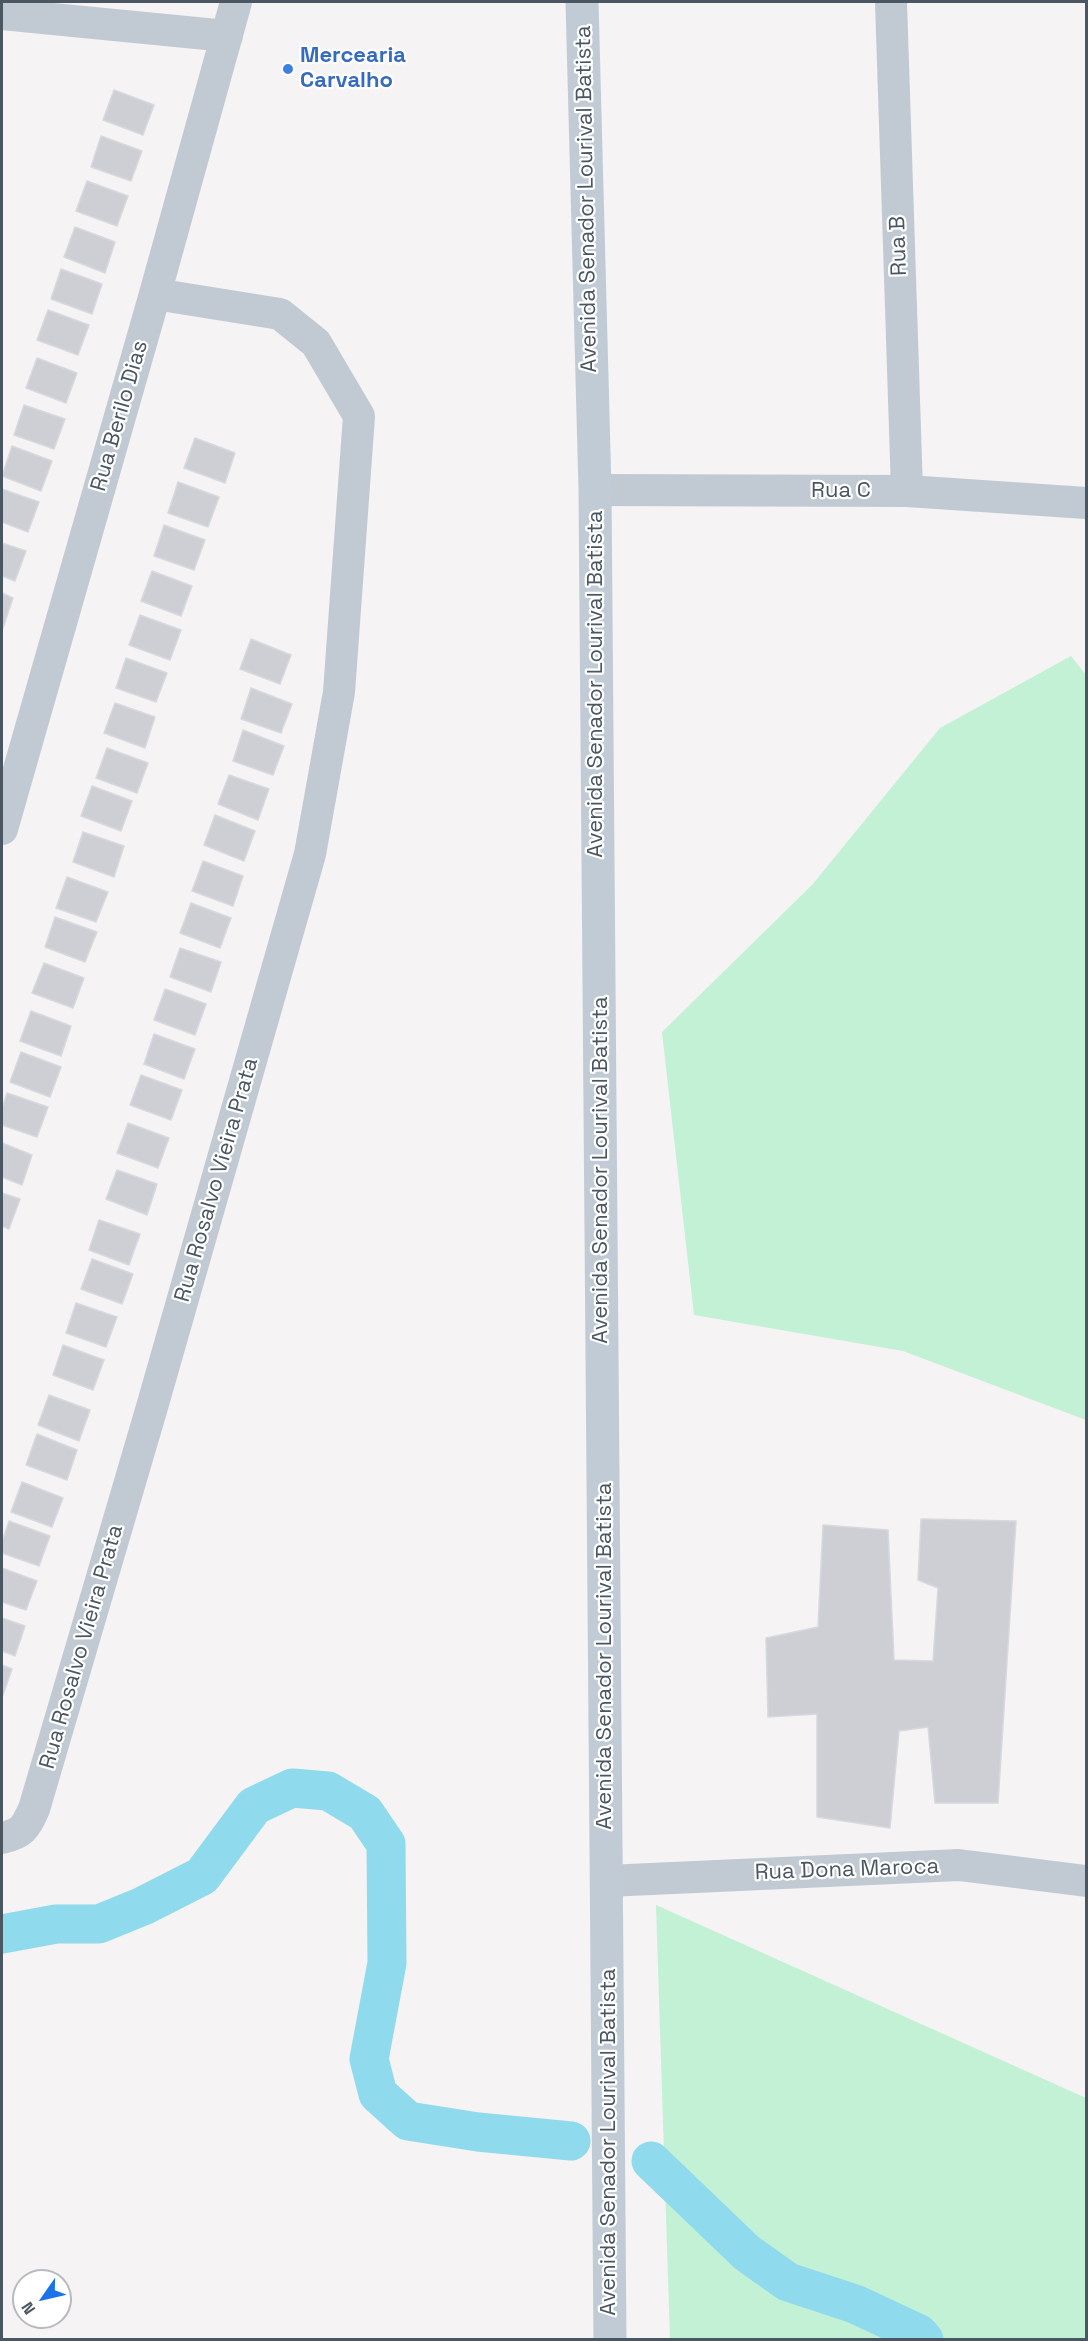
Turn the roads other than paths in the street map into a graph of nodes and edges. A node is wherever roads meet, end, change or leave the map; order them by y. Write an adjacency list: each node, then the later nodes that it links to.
1 (236, 2): 5 (street, Rua Berilo Dias)
2 (582, 2): 7 (street, Avenida Senador Lourival Batista)
3 (891, 2): 8 (street, Rua B)
4 (2, 14): 5 (street)
5 (227, 36): 6 (street, Rua Berilo Dias)
6 (155, 294): 10 (street, Rua Berilo Dias); 11 (street, Rua Rosalvo Vieira Prata)
7 (595, 490): 8 (street, Rua C); 12 (street, Avenida Senador Lourival Batista)
8 (907, 491): 9 (street, Rua C)
9 (1086, 502)
10 (2, 829)
11 (2, 1838)
12 (607, 1881): 13 (street, Rua Dona Maroca); 14 (street, Avenida Senador Lourival Batista)
13 (1086, 1881)
14 (610, 2340)

